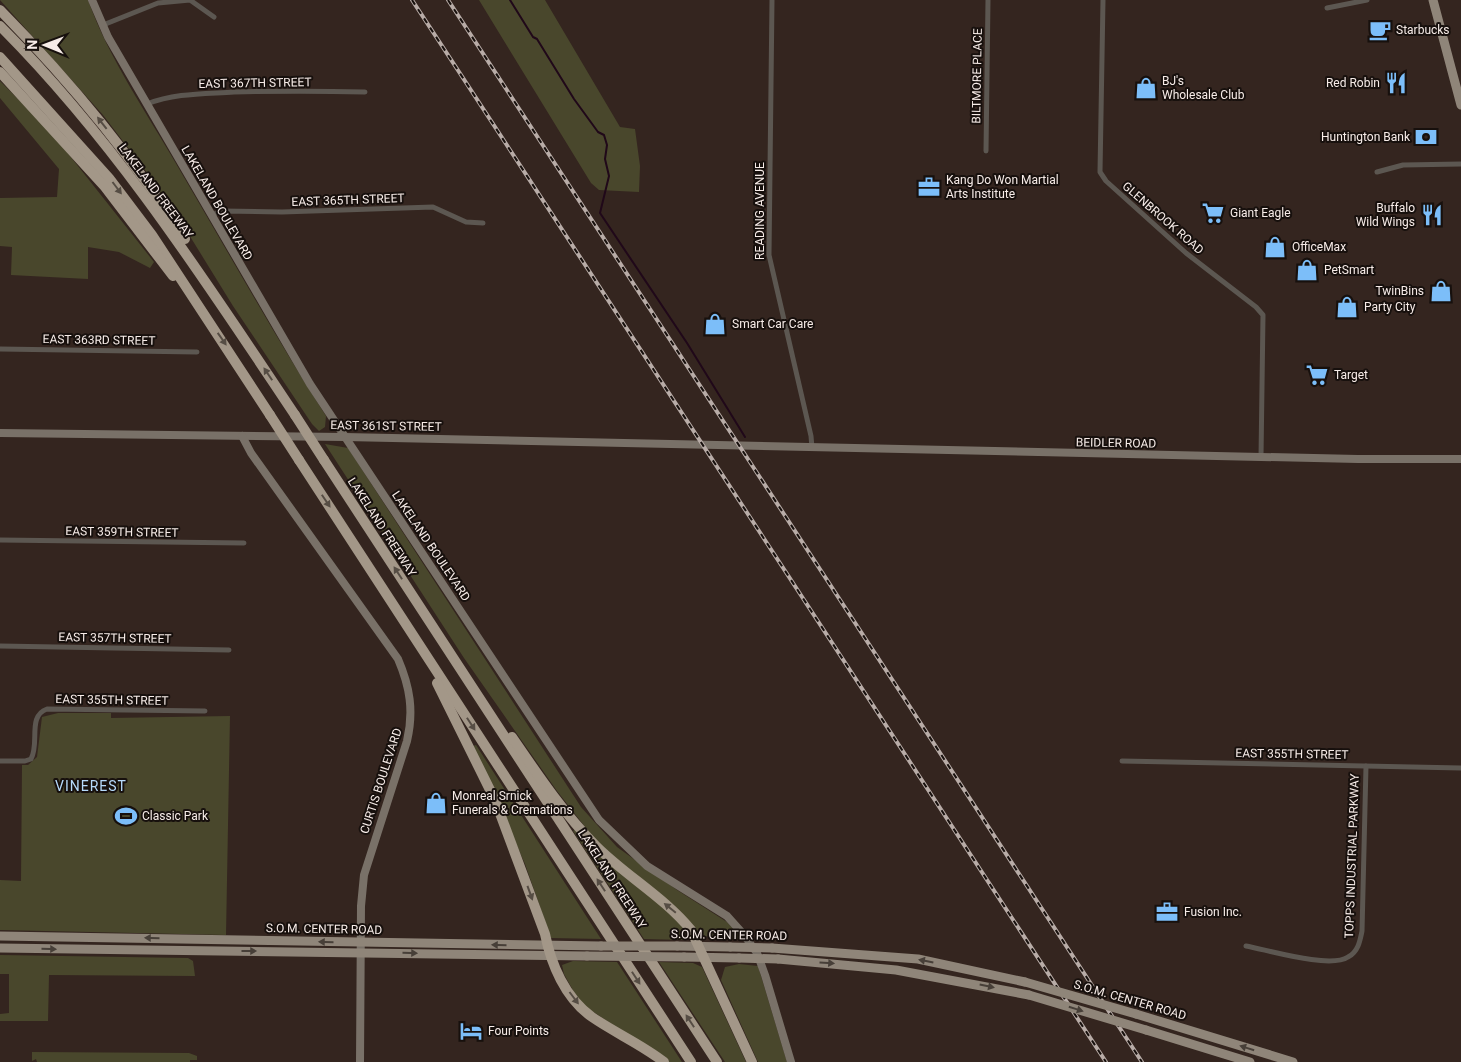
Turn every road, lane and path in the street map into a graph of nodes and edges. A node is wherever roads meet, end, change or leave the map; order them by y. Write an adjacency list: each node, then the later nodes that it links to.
1 (92, 0): 10 (street, LAKELAND BOULEVARD)
2 (772, 0): 31 (street, READING AVENUE)
3 (988, 0): 18 (street, BILTMORE PLACE)
4 (1103, 0): 32 (street, GLENBROOK ROAD)
5 (1366, 0): 7 (street)
6 (1433, 0): 14 (main road)
7 (1327, 8)
8 (2, 12): 24 (highway, one-way to 8)
9 (214, 17): 10 (street)
10 (103, 25): 16 (street, LAKELAND BOULEVARD)
11 (2, 28): 24 (highway, LAKELAND FREEWAY)
12 (2, 59): 23 (highway, one-way to 23)
13 (1, 73): 23 (highway)
14 (1457, 76): 17 (main road)
15 (365, 92): 16 (street, EAST 367TH STREET)
16 (147, 104): 21 (street, LAKELAND BOULEVARD)
17 (1461, 105)
18 (986, 151)
19 (1461, 164): 20 (street)
20 (1377, 172)
21 (211, 215): 22 (street, EAST 365TH STREET); 29 (street, LAKELAND BOULEVARD)
22 (483, 223)
23 (194, 299): 37 (highway, one-way to 37, bridge)
24 (234, 324): 36 (highway, LAKELAND FREEWAY, one-way to 24, bridge)
25 (0, 349): 26 (street, EAST 363RD STREET)
26 (197, 352)
27 (0, 433): 28 (street, EAST 361ST STREET)
28 (242, 436): 29 (street, EAST 361ST STREET); 48 (street, CURTIS BOULEVARD)
29 (345, 437): 30 (street, EAST 361ST STREET); 57 (street, LAKELAND BOULEVARD)
30 (771, 447): 31 (street, BEIDLER ROAD)
31 (812, 448): 32 (street, BEIDLER ROAD)
32 (1261, 457): 33 (street, BEIDLER ROAD)
33 (1461, 459)
34 (0, 540): 35 (street, EAST 359TH STREET)
35 (244, 543)
36 (409, 592): 46 (highway, one-way to 36); 55 (highway, LAKELAND FREEWAY, one-way to 36)
37 (406, 625): 50 (highway, one-way to 50); 54 (highway, one-way to 54)
38 (0, 646): 39 (street, EAST 357TH STREET)
39 (229, 650)
40 (205, 711): 41 (street, EAST 355TH STREET)
41 (0, 761)
42 (1122, 761): 43 (street, EAST 355TH STREET)
43 (1366, 766): 44 (street, EAST 355TH STREET); 47 (street, TOPPS INDUSTRIAL PARKWAY)
44 (1461, 768)
45 (0, 936): 48 (main road, S.O.M. CENTER ROAD, one-way to 45)
46 (699, 946): 50 (main road, S.O.M. CENTER ROAD, bridge); 51 (highway); 59 (main road, S.O.M. CENTER ROAD, one-way to 46, bridge)
47 (1246, 946)
48 (361, 947): 49 (main road, S.O.M. CENTER ROAD, one-way to 48); 50 (main road, S.O.M. CENTER ROAD); 52 (street, CURTIS BOULEVARD)
49 (0, 948)
50 (548, 951): 51 (main road, S.O.M. CENTER ROAD, bridge); 53 (highway, one-way to 53)
51 (705, 958): 56 (highway); 58 (main road, S.O.M. CENTER ROAD, one-way to 58, bridge)
52 (360, 1062)
53 (664, 1062)
54 (691, 1062)
55 (717, 1062)
56 (752, 1062)
57 (791, 1062)
58 (1250, 1062)
59 (1293, 1062)

